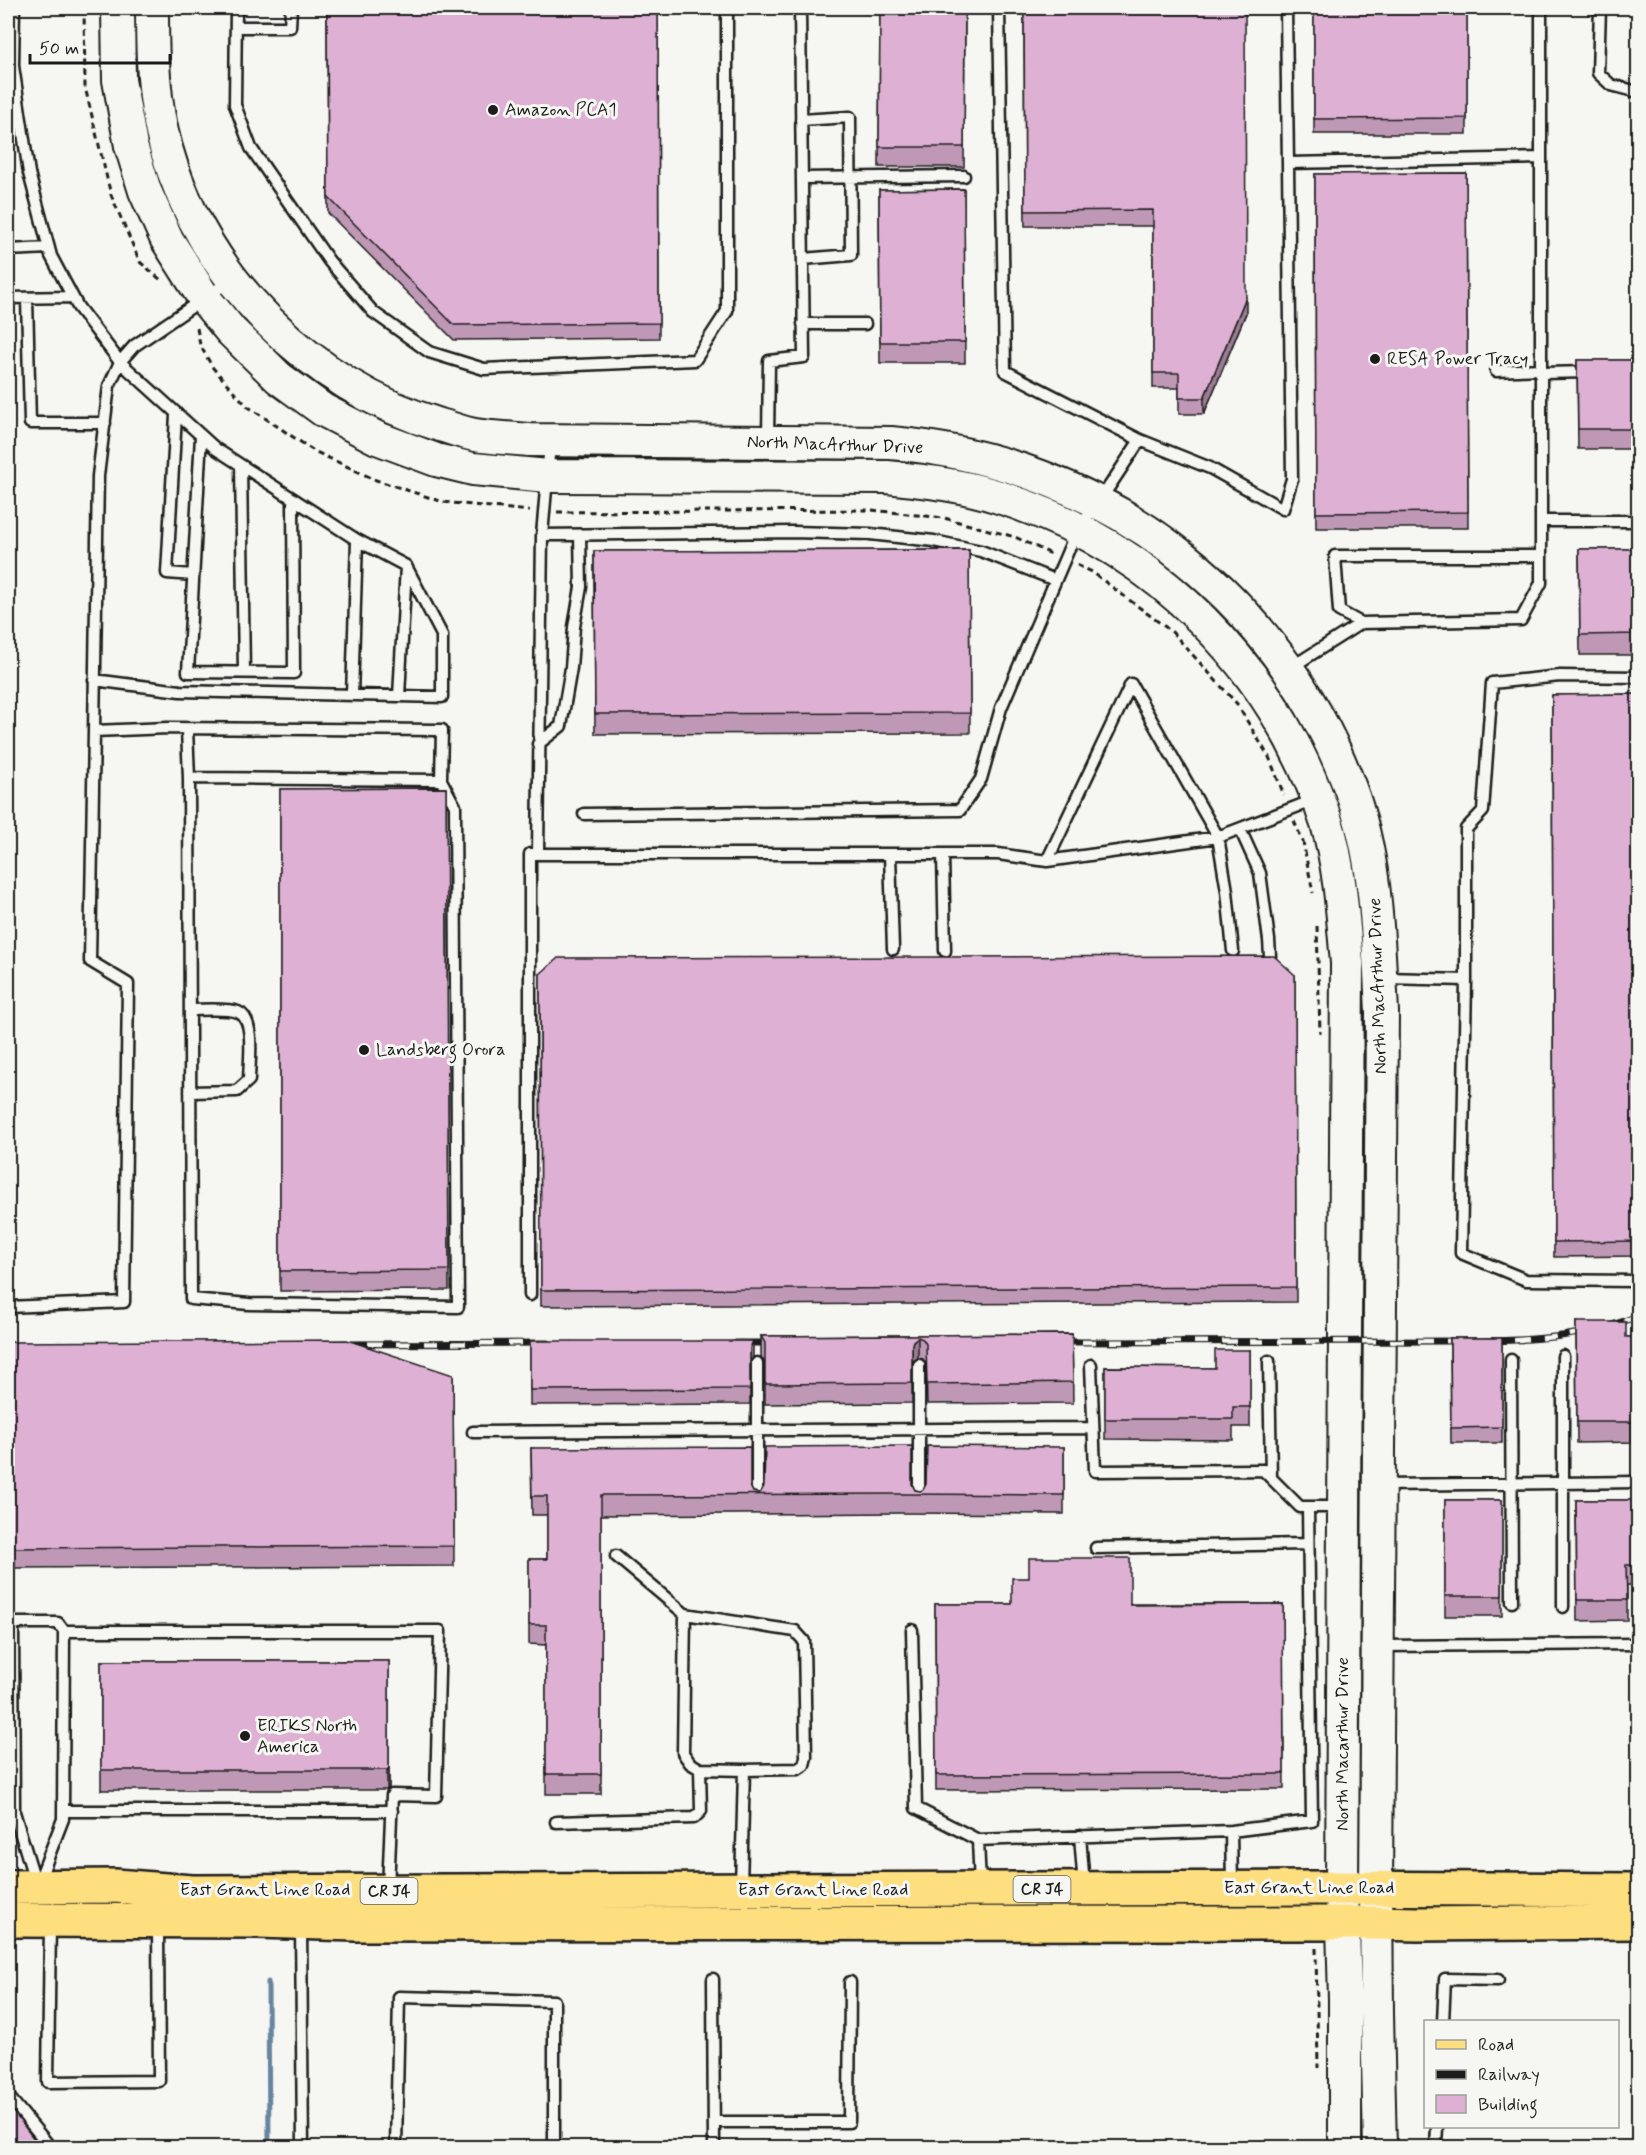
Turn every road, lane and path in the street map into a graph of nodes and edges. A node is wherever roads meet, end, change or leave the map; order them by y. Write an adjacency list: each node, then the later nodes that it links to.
1 (14, 8): 21 (lane)
2 (84, 8): 28 (path)
3 (118, 8): 28 (main road, North MacArthur Drive)
4 (152, 8): 24 (main road, North MacArthur Drive)
5 (236, 8): 13 (lane)
6 (291, 8): 13 (lane)
7 (727, 8): 13 (lane)
8 (800, 8): 15 (lane)
9 (999, 8): 39 (lane)
10 (1286, 8): 17 (lane)
11 (1541, 8): 16 (lane)
12 (1600, 8): 14 (lane)
13 (236, 27)
14 (1638, 92)
15 (801, 120): 19 (lane); 20 (lane)
16 (1541, 158): 17 (lane); 33 (lane)
17 (1288, 163): 39 (lane)
18 (964, 176): 19 (lane)
19 (850, 177): 20 (lane); 23 (lane)
20 (802, 178): 23 (lane)
21 (49, 248): 22 (lane); 25 (lane)
22 (8, 250)
23 (802, 259): 29 (lane)
24 (233, 278): 28 (lane); 38 (main road, North MacArthur Drive)
25 (72, 297): 27 (lane); 31 (lane)
26 (8, 298): 27 (lane)
27 (27, 298): 36 (lane)
28 (195, 305): 31 (lane); 42 (main road, North MacArthur Drive); 45 (path)
29 (803, 324): 30 (lane); 40 (lane)
30 (865, 324)
31 (120, 362): 35 (lane); 36 (lane)
32 (1496, 371): 33 (lane)
33 (1541, 371): 34 (lane); 46 (lane)
34 (1606, 372)
35 (176, 415): 37 (lane); 55 (lane)
36 (105, 423): 61 (lane)
37 (201, 436): 41 (lane); 55 (lane)
38 (550, 440): 40 (main road, North MacArthur Drive); 42 (lane)
39 (1140, 440): 44 (lane)
40 (768, 442): 44 (main road, North MacArthur Drive)
41 (241, 466): 43 (lane); 59 (lane)
42 (548, 476): 45 (lane); 48 (main road, North MacArthur Drive)
43 (293, 499): 51 (lane); 59 (lane)
44 (1099, 502): 48 (lane); 58 (main road, North MacArthur Drive)
45 (544, 511): 49 (lane); 53 (path)
46 (1542, 521): 47 (lane); 52 (lane)
47 (1638, 521)
48 (1077, 530): 53 (lane); 69 (main road, North MacArthur Drive)
49 (542, 535): 50 (lane); 66 (lane)
50 (580, 535): 56 (lane); 66 (lane)
51 (357, 540): 54 (lane); 62 (lane)
52 (1541, 556): 57 (lane); 57 (lane)
53 (1064, 559): 56 (lane); 69 (path)
54 (406, 566): 63 (lane); 63 (lane)
55 (193, 575): 59 (lane)
56 (1055, 580): 70 (lane)
57 (1361, 623): 58 (lane)
58 (1288, 670): 83 (main road, North MacArthur Drive)
59 (244, 672)
60 (1638, 677): 84 (lane)
61 (94, 680): 62 (lane); 65 (lane)
62 (352, 695): 63 (lane)
63 (399, 696)
64 (187, 729): 65 (lane); 67 (lane); 68 (lane)
65 (93, 731): 90 (lane)
66 (538, 744): 73 (lane)
67 (189, 778): 68 (lane); 85 (lane)
68 (441, 780): 87 (lane)
69 (1304, 804): 71 (lane); 77 (path); 83 (main road, North MacArthur Drive)
70 (584, 814)
71 (1240, 829): 72 (lane); 82 (lane)
72 (1218, 837): 76 (lane); 76 (lane); 81 (lane)
73 (538, 854): 74 (lane); 89 (lane)
74 (890, 854): 75 (lane); 79 (lane)
75 (943, 854): 76 (lane); 80 (lane)
76 (1047, 861)
77 (1316, 903)
78 (1317, 924): 86 (path)
79 (893, 949)
80 (945, 951)
81 (1233, 951)
82 (1270, 956)
83 (1364, 977): 84 (lane); 91 (main road, North MacArthur Drive); 106 (main road, North MacArthur Drive)
84 (1466, 980): 88 (lane)
85 (190, 1010): 87 (lane); 87 (lane)
86 (1320, 1036)
87 (190, 1092)
88 (1638, 1281)
89 (530, 1295)
90 (8, 1307)
91 (1345, 1341): 110 (main road, North Macarthur Drive)
92 (1563, 1356): 104 (lane)
93 (1511, 1360): 105 (lane)
94 (1269, 1361): 102 (lane)
95 (758, 1363): 100 (lane)
96 (919, 1365): 99 (lane)
97 (1090, 1365): 98 (lane)
98 (1094, 1428): 99 (lane); 102 (lane)
99 (918, 1429): 100 (lane); 107 (lane)
100 (758, 1430): 101 (lane); 108 (lane)
101 (473, 1432)
102 (1271, 1478): 109 (lane)
103 (1638, 1482): 104 (lane)
104 (1562, 1483): 105 (lane); 115 (lane)
105 (1513, 1484): 106 (lane); 114 (lane)
106 (1379, 1492): 121 (main road, North Macarthur Drive)
107 (919, 1503)
108 (757, 1504)
109 (1308, 1507): 110 (lane); 111 (lane)
110 (1344, 1507): 133 (main road, North Macarthur Drive)
111 (1307, 1544): 112 (lane); 128 (lane)
112 (1096, 1548)
113 (616, 1556): 116 (lane)
114 (1512, 1602)
115 (1563, 1607)
116 (685, 1614): 122 (lane); 123 (lane)
117 (10, 1623): 119 (lane); 126 (lane)
118 (912, 1630): 130 (lane)
119 (64, 1631): 124 (lane); 125 (lane)
120 (1638, 1644): 121 (lane)
121 (1378, 1646): 134 (main road, North Macarthur Drive)
122 (700, 1768): 123 (lane); 127 (lane)
123 (744, 1770): 139 (lane)
124 (63, 1811): 125 (lane); 131 (lane)
125 (392, 1811): 138 (lane)
126 (11, 1812): 131 (lane)
127 (556, 1822)
128 (1231, 1832): 129 (lane); 132 (lane)
129 (1080, 1836): 130 (lane); 136 (lane)
130 (978, 1840): 135 (lane)
131 (22, 1887): 138 (main road, East Grant Line Road / CR J4)
132 (1232, 1888): 133 (main road, East Grant Line Road / CR J4); 136 (main road, East Grant Line Road / CR J4)
133 (1342, 1888): 134 (main road, East Grant Line Road / CR J4); 145 (main road, North Macarthur Drive)
134 (1376, 1888): 137 (main road, East Grant Line Road / CR J4); 146 (main road, North Macarthur Drive)
135 (980, 1889): 136 (main road, East Grant Line Road / CR J4); 139 (main road, East Grant Line Road / CR J4)
136 (1084, 1889)
137 (1638, 1890)
138 (388, 1891): 139 (main road, East Grant Line Road / CR J4)
139 (741, 1907): 143 (main road, East Grant Line Road / CR J4); 145 (main road, East Grant Line Road / CR J4)
140 (8, 1920): 141 (main road, East Grant Line Road / CR J4)
141 (50, 1920): 142 (main road, East Grant Line Road / CR J4); 142 (lane)
142 (158, 1921): 143 (main road, East Grant Line Road / CR J4)
143 (301, 1922): 155 (lane)
144 (1638, 1922): 146 (main road, East Grant Line Road / CR J4)
145 (1342, 1923): 146 (main road, East Grant Line Road / CR J4); 159 (main road, North Macarthur Drive)
146 (1376, 1923): 160 (main road, North Macarthur Drive)
147 (713, 1979): 152 (lane)
148 (1498, 1980): 150 (lane)
149 (850, 1982): 152 (lane)
150 (1443, 2020)
151 (8, 2097): 154 (lane)
152 (714, 2122): 158 (lane)
153 (1437, 2128): 161 (lane)
154 (51, 2148)
155 (303, 2148)
156 (396, 2148): 157 (lane)
157 (554, 2148)
158 (714, 2148)
159 (1345, 2148)
160 (1380, 2148)
161 (1436, 2148)

